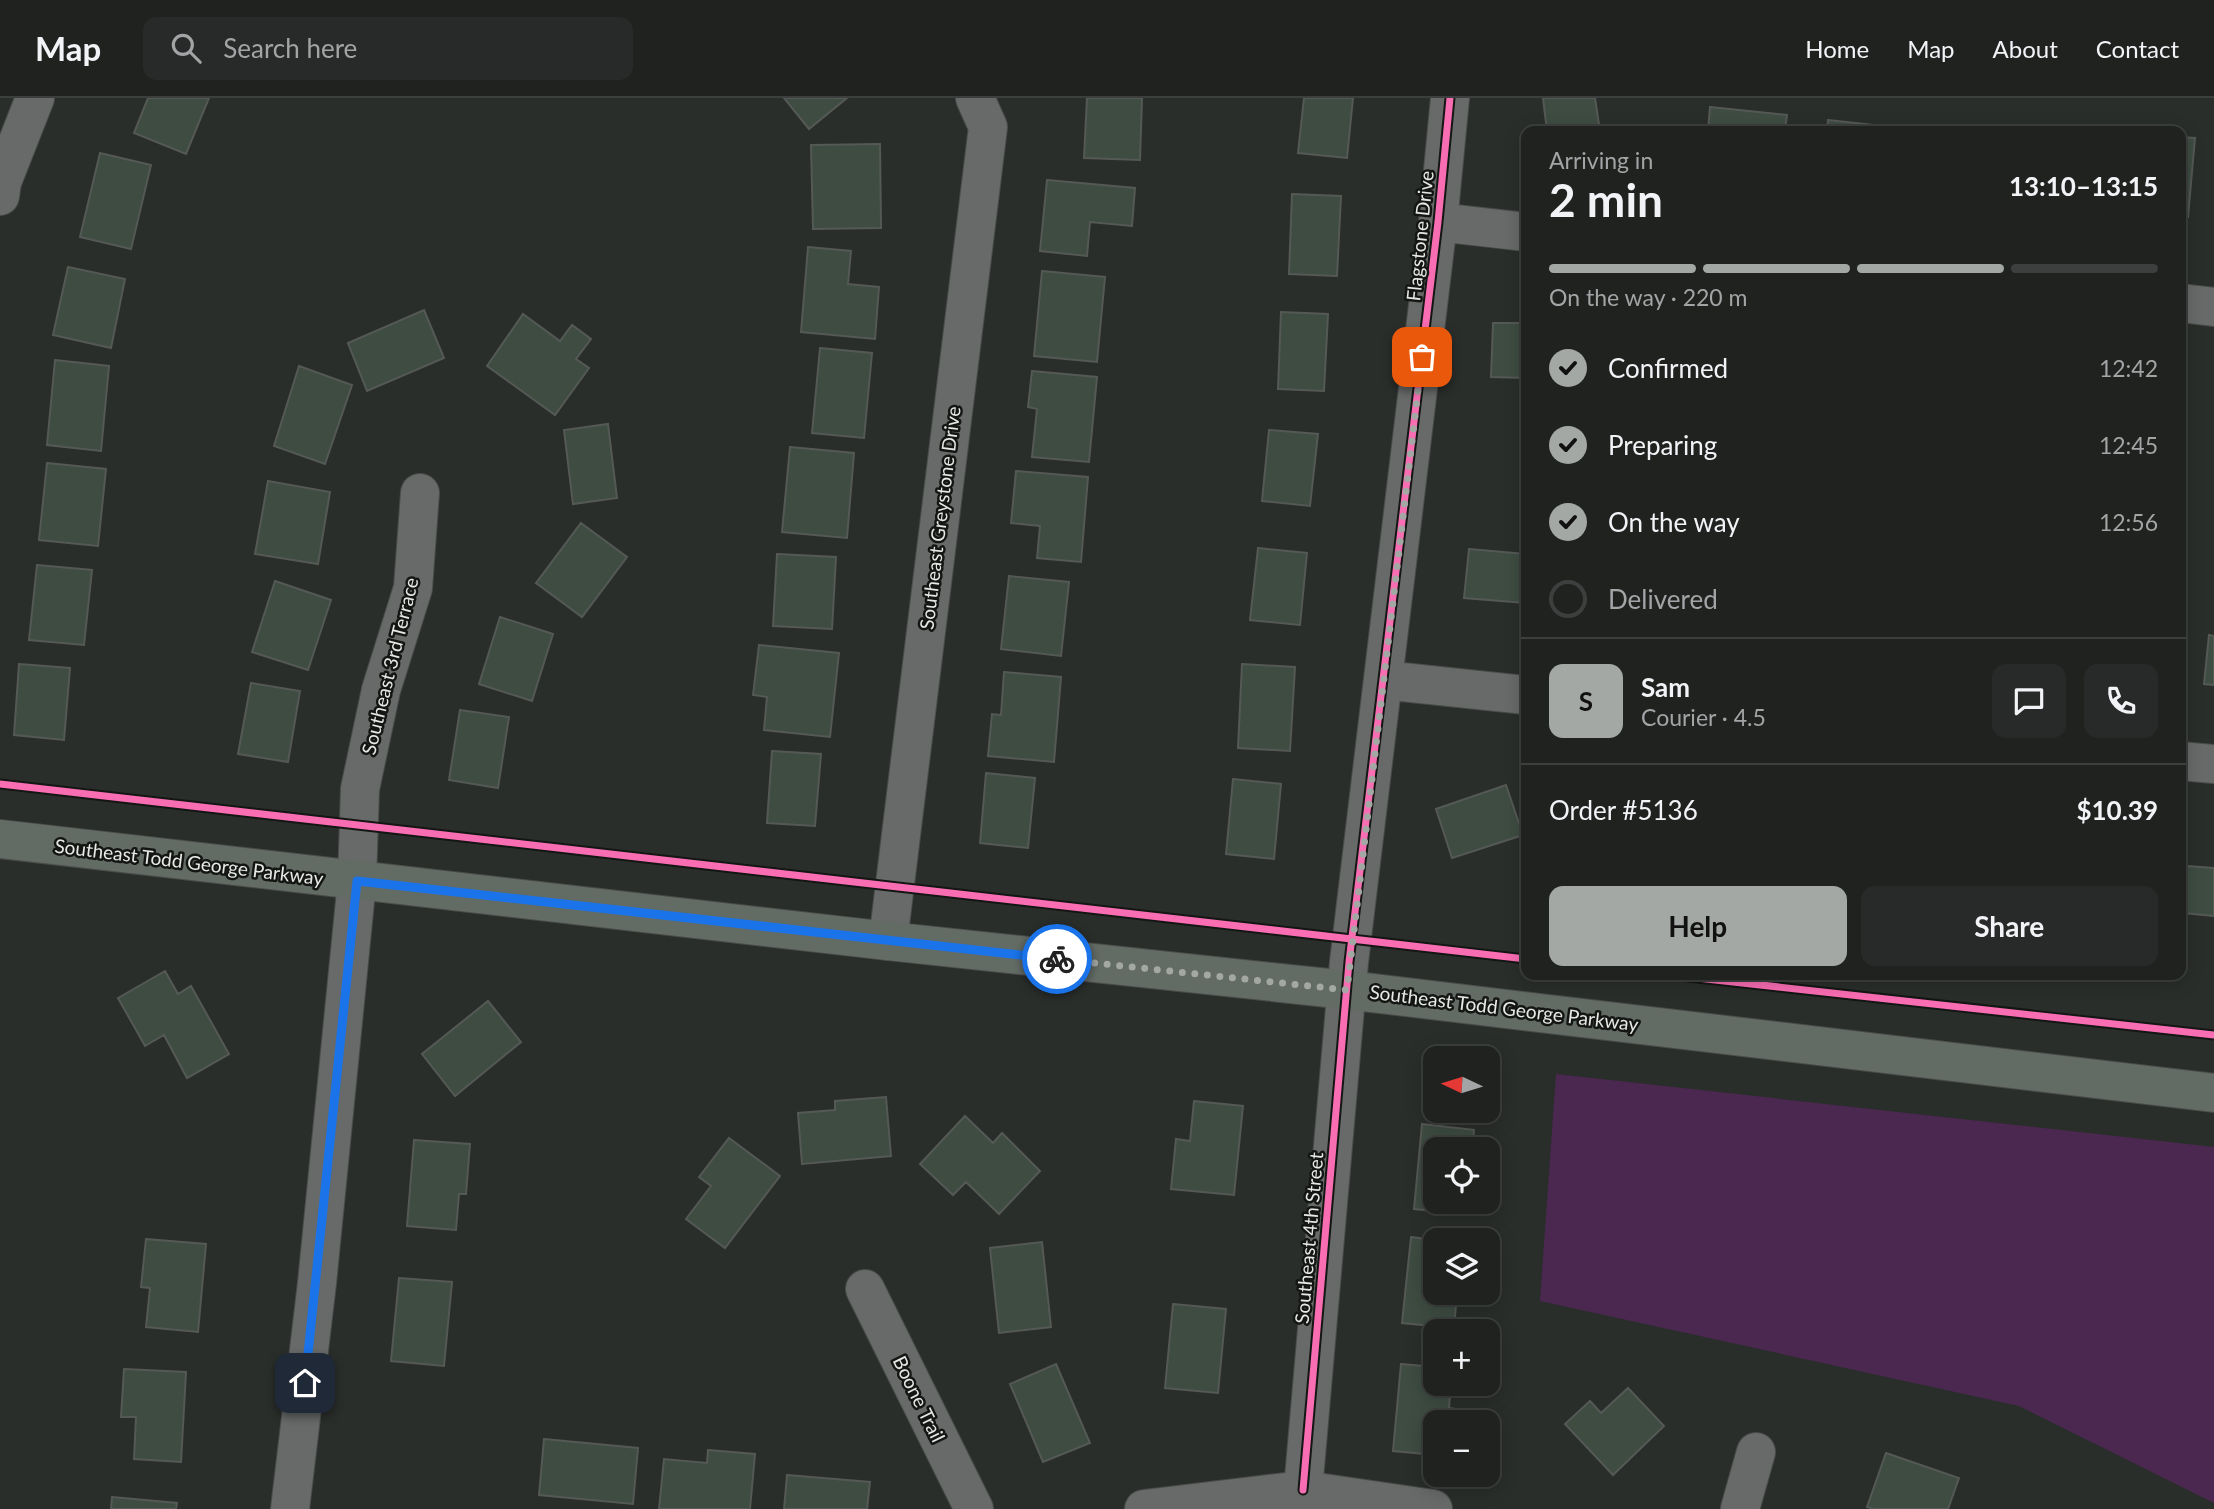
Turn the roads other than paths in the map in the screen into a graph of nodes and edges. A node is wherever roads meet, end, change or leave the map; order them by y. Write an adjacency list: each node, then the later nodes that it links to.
1 (35, 98): 4 (street)
2 (975, 98): 16 (street, Southeast Greystone Drive)
3 (1450, 98): 5 (street, Flagstone Drive)
4 (0, 196)
5 (1438, 222): 6 (street); 10 (street, Flagstone Drive)
6 (1521, 231)
7 (2186, 304): 8 (street)
8 (2214, 307)
9 (420, 493): 15 (street, Southeast 3rd Terrace)
10 (1383, 680): 11 (street); 17 (street, Flagstone Drive)
11 (1521, 694)
12 (2186, 762): 13 (street)
13 (2214, 764)
14 (0, 839): 15 (main road, Southeast Todd George Parkway)
15 (357, 881): 16 (main road, Southeast Todd George Parkway); 22 (street, Southeast 3rd Terrace)
16 (888, 941): 17 (main road, Southeast Todd George Parkway)
17 (1348, 976): 18 (main road, Southeast Todd George Parkway); 21 (street, Southeast 4th Street)
18 (2214, 1093)
19 (865, 1289): 23 (street, Boone Trail)
20 (1756, 1452): 26 (street)
21 (1303, 1490): 24 (street); 25 (street)
22 (290, 1509)
23 (974, 1509)
24 (1144, 1509)
25 (1433, 1509)
26 (1740, 1509)

